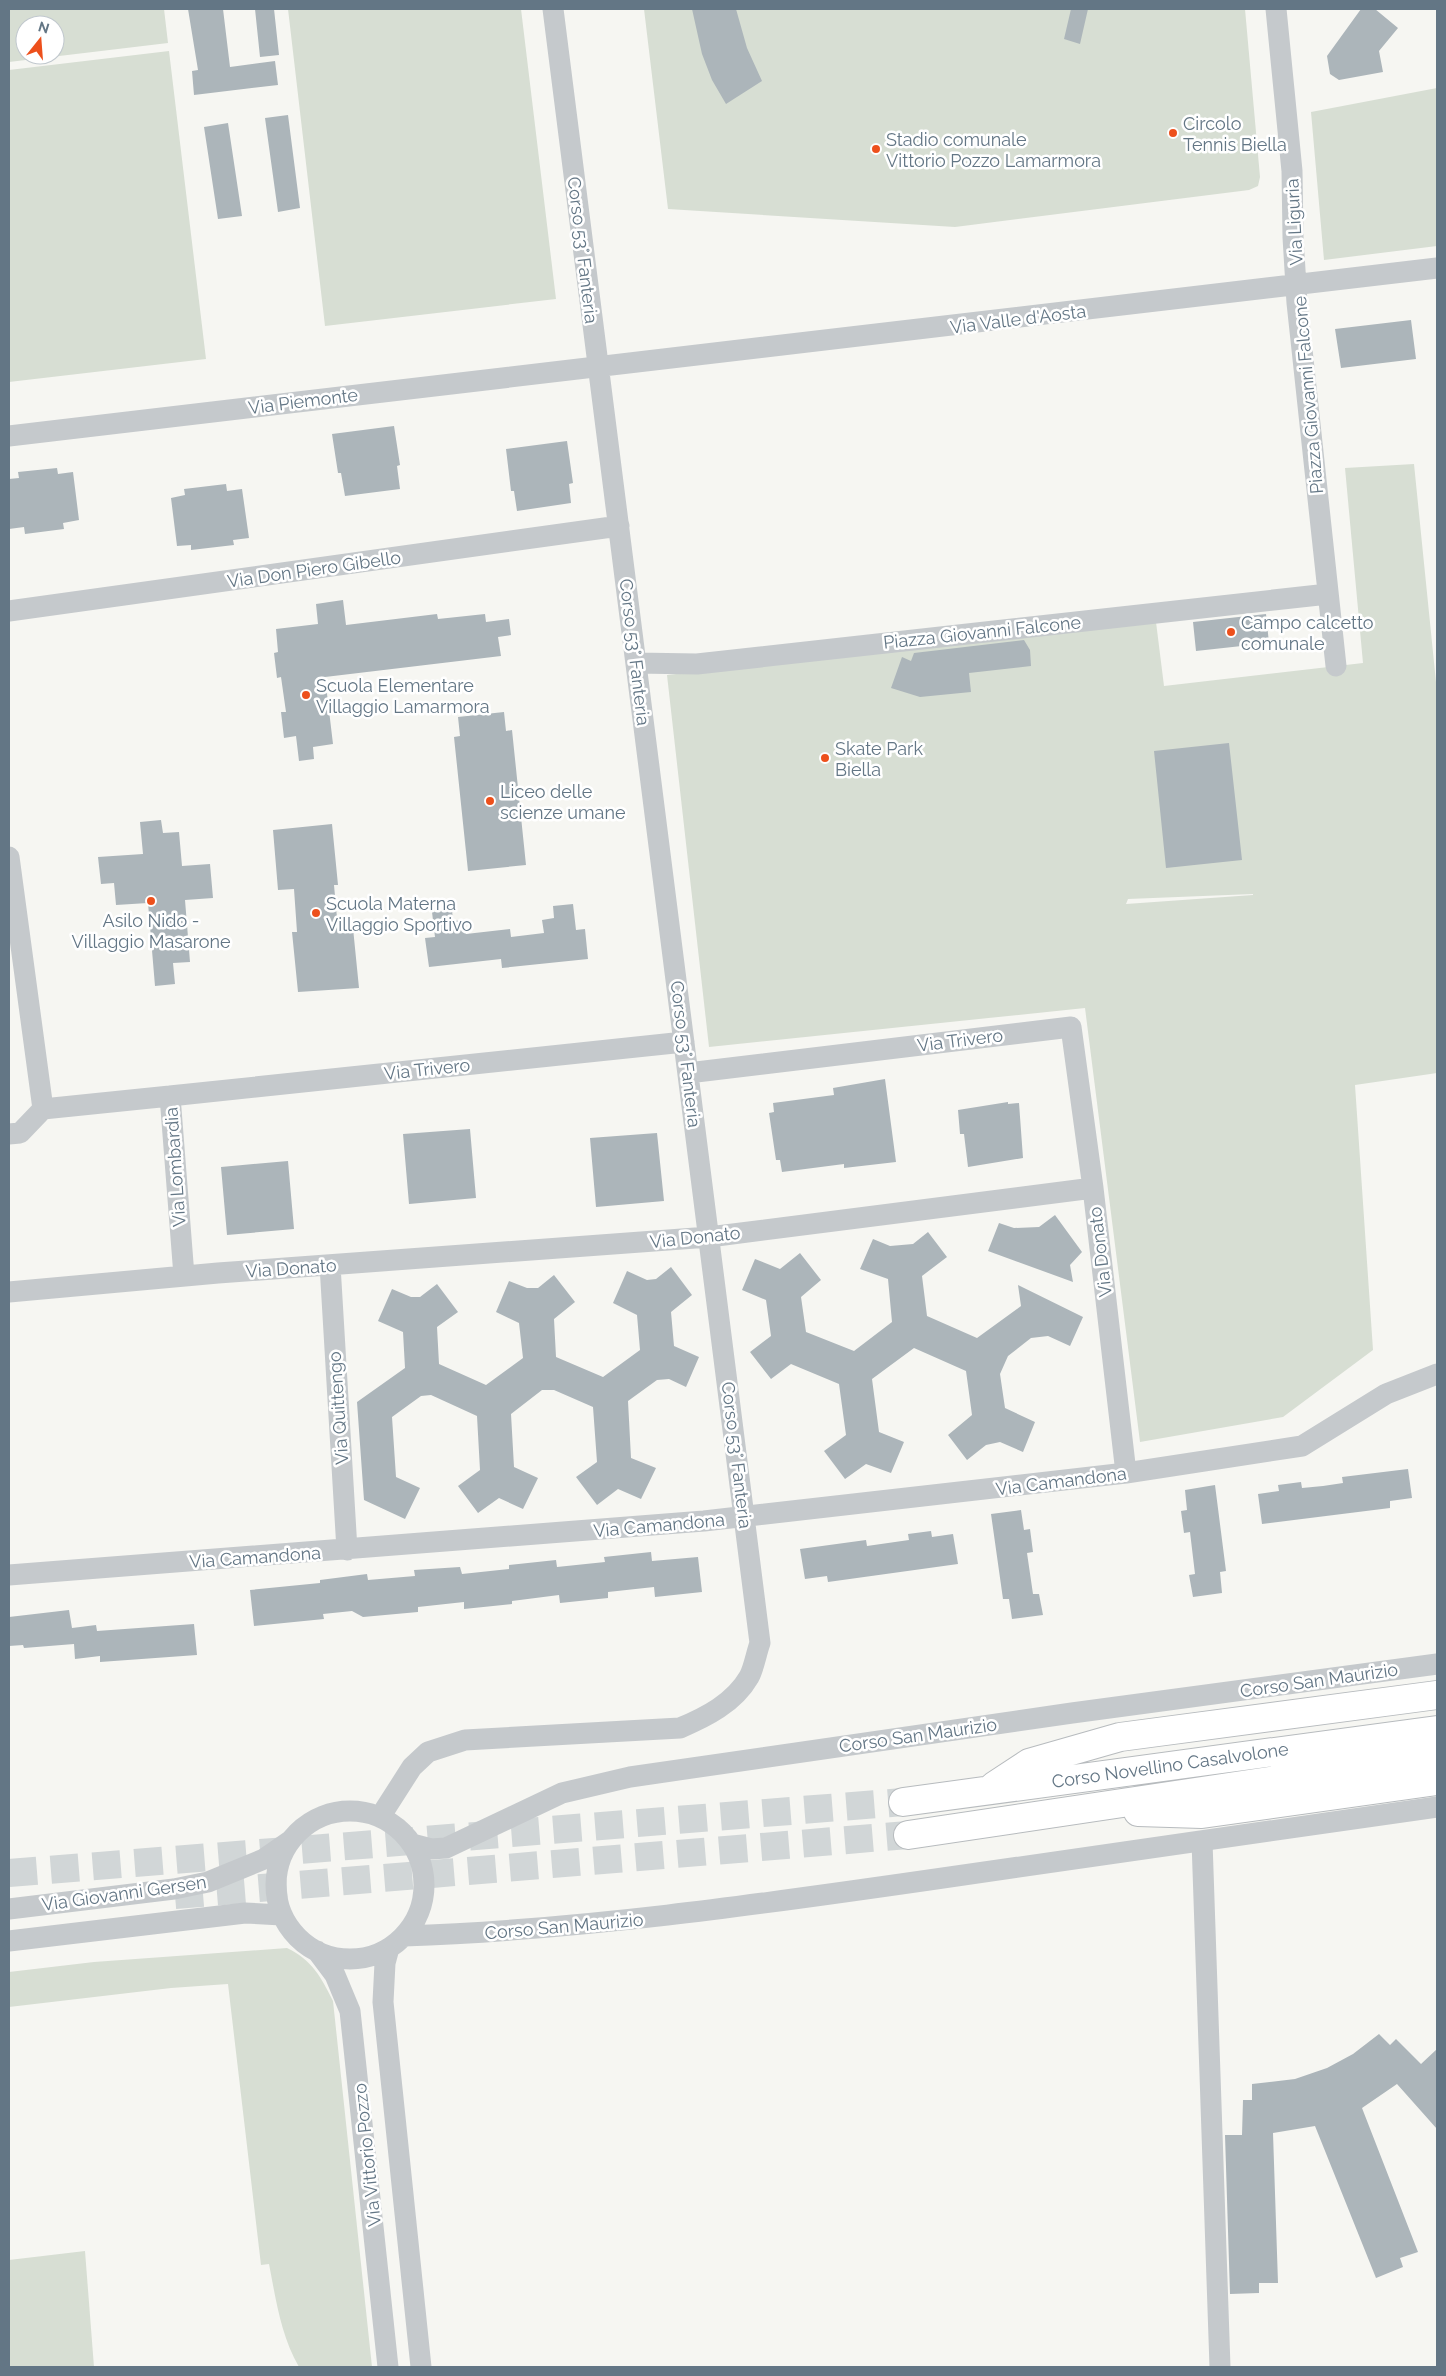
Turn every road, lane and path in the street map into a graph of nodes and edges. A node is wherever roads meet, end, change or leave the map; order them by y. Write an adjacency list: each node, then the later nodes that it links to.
1 (553, 9): 5 (street, Corso 53° Fanteria)
2 (1276, 9): 4 (street, Via Liguria)
3 (1437, 268): 4 (street, Via Valle d'Aosta)
4 (1298, 285): 5 (street, Via Valle d'Aosta); 8 (street, Piazza Giovanni Falcone)
5 (598, 367): 6 (street, Via Piemonte); 7 (street, Corso 53° Fanteria)
6 (9, 436)
7 (619, 526): 9 (street, Via Don Piero Gibello); 10 (street, Corso 53° Fanteria)
8 (1328, 594): 10 (street, Piazza Giovanni Falcone); 11 (street, Piazza Giovanni Falcone)
9 (9, 611)
10 (636, 663): 14 (street, Corso 53° Fanteria)
11 (1336, 666)
12 (9, 857): 13 (street)
13 (10, 882): 17 (street)
14 (684, 1042): 15 (street, Corso 53° Fanteria); 16 (street, Via Trivero)
15 (688, 1073): 19 (street, Via Trivero); 20 (street, Corso 53° Fanteria)
16 (170, 1096): 17 (street, Via Lombardia); 22 (street, Via Lombardia)
17 (43, 1109): 18 (street)
18 (9, 1134)
19 (1093, 1188): 20 (street, Via Donato); 25 (street, Via Donato)
20 (709, 1237): 21 (street, Via Donato); 26 (street, Corso 53° Fanteria)
21 (330, 1265): 22 (street, Via Donato); 27 (street, Via Quittengo)
22 (184, 1276): 23 (street, Via Donato)
23 (9, 1292)
24 (1437, 1374): 25 (street, Via Camandona)
25 (1126, 1473): 26 (street, Via Camandona)
26 (745, 1518): 27 (street, Via Camandona); 38 (street, Corso 53° Fanteria)
27 (347, 1550): 28 (street, Via Camandona)
28 (9, 1574)
29 (1437, 1664): 42 (street, Corso San Maurizio)
30 (1437, 1695): 34 (highway)
31 (1437, 1730): 34 (highway, Corso Novellino Casalvolone)
32 (1437, 1756): 37 (highway, Corso Novellino Casalvolone)
33 (1437, 1781): 37 (highway)
34 (989, 1790): 35 (highway, Corso Novellino Casalvolone)
35 (904, 1802)
36 (1437, 1807): 41 (street, Corso San Maurizio)
37 (1069, 1810): 39 (highway, Corso Novellino Casalvolone)
38 (380, 1817): 40 (street); 42 (street)
39 (908, 1835)
40 (290, 1841): 43 (street, Via Giovanni Gersen); 44 (street)
41 (1202, 1841): 46 (street, Corso San Maurizio); 50 (street)
42 (412, 1844): 46 (street)
43 (9, 1909)
44 (282, 1915): 45 (street, Via Giovanni Gersen); 47 (street)
45 (9, 1941)
46 (396, 1942): 47 (street); 49 (street, Via Vittorio Pozzo)
47 (317, 1951): 48 (street, Via Vittorio Pozzo)
48 (388, 2367)
49 (421, 2367)
50 (1220, 2367)

